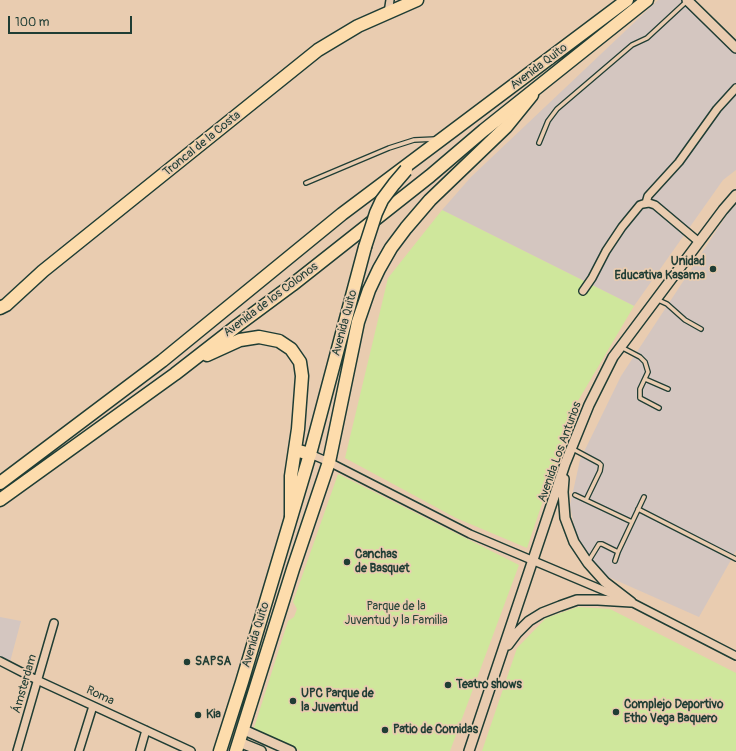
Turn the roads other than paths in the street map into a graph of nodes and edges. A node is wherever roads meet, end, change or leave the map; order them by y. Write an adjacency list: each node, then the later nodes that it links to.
1 (390, 0): 6 (street)
2 (417, 0): 6 (main road, Troncal de la Costa)
3 (627, 0): 10 (main road, Avenida Quito)
4 (647, 0): 9 (main road, Avenida Quito)
5 (687, 0): 7 (street); 11 (lane)
6 (388, 13): 18 (main road, Troncal de la Costa)
7 (736, 48)
8 (736, 88): 14 (street)
9 (535, 90): 21 (main road, Avenida de los Colonos); 28 (main road, Avenida Quito)
10 (440, 141): 12 (lane); 27 (main road, Avenida Quito, bridge); 30 (main road, Avenida de los Colonos)
11 (540, 143)
12 (306, 183)
13 (736, 195): 15 (street, Avenida Los Anturios)
14 (646, 203): 15 (street); 16 (street)
15 (699, 242): 17 (street, Avenida Los Anturios)
16 (583, 291)
17 (656, 299): 19 (lane); 20 (street, Avenida Los Anturios)
18 (0, 308)
19 (701, 329)
20 (620, 347): 22 (lane); 25 (street, Avenida Los Anturios)
21 (175, 374): 26 (main road); 33 (main road, Avenida de los Colonos)
22 (645, 379): 23 (lane); 24 (lane)
23 (668, 389)
24 (659, 408)
25 (571, 448): 29 (street, Avenida Los Anturios); 34 (lane)
26 (295, 450): 27 (main road); 36 (main road)
27 (310, 454): 28 (street); 36 (main road, Avenida Quito)
28 (329, 462): 41 (street); 51 (main road, Avenida Quito)
29 (565, 464): 41 (street, Avenida Los Anturios); 42 (street)
30 (0, 483)
31 (575, 495): 34 (lane)
32 (644, 497): 35 (lane)
33 (0, 500)
34 (586, 500): 37 (lane)
35 (638, 509): 37 (lane); 39 (lane)
36 (291, 516): 57 (main road, Avenida Quito)
37 (632, 522): 38 (lane)
38 (618, 552): 40 (lane); 42 (lane)
39 (736, 559)
40 (615, 561)
41 (533, 562): 43 (street); 45 (street, Avenida Los Anturios)
42 (588, 563): 43 (street)
43 (631, 602): 45 (street); 46 (street)
44 (54, 623): 48 (street, Ámsterdam)
45 (502, 653): 60 (street, Avenida Los Anturios)
46 (736, 656)
47 (0, 661): 48 (street, Roma)
48 (37, 680): 49 (street, Roma); 53 (street, Ámsterdam)
49 (93, 706): 50 (street, Roma); 54 (street)
50 (146, 730): 55 (street); 56 (street, Roma)
51 (244, 730): 52 (main road, Avenida Quito); 59 (street)
52 (238, 747): 58 (street)
53 (16, 751)
54 (79, 751)
55 (140, 751)
56 (191, 751)
57 (220, 751)
58 (261, 751)
59 (291, 751)
60 (469, 751)

